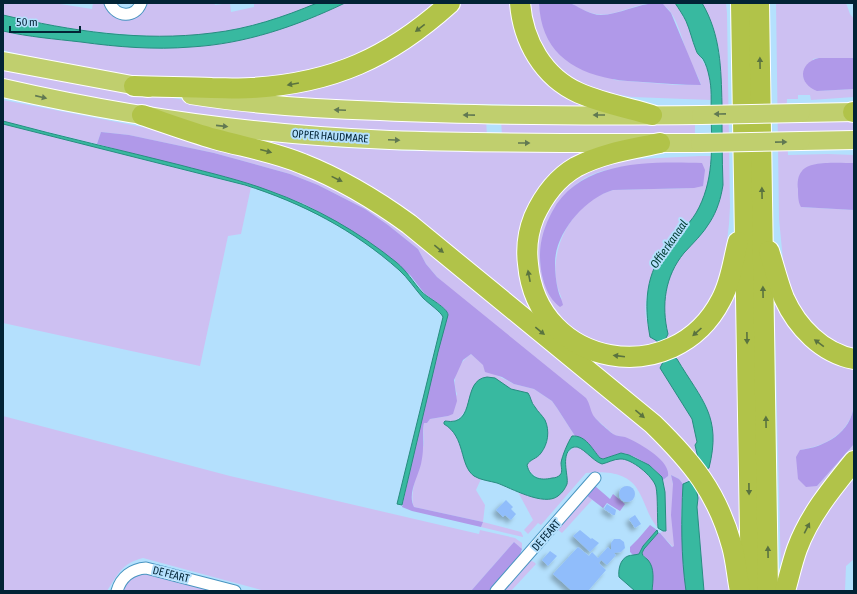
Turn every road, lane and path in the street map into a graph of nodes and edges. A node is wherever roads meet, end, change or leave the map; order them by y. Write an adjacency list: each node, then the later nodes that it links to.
1 (110, 3): 2 (street)
2 (141, 3)
3 (450, 3): 9 (highway, one-way to 9)
4 (520, 3): 13 (highway)
5 (734, 3): 7 (highway)
6 (755, 5): 7 (highway); 17 (highway, one-way to 6)
7 (742, 43): 16 (highway)
8 (3, 60): 9 (highway)
9 (134, 86): 13 (highway, one-way to 9)
10 (3, 88): 12 (highway, OPPER HAUDMARE, one-way to 12)
11 (854, 112): 13 (highway, one-way to 13, bridge)
12 (142, 115): 15 (highway, OPPER HAUDMARE, one-way to 15); 24 (highway, one-way to 24)
13 (652, 115)
14 (854, 140): 15 (highway, OPPER HAUDMARE, one-way to 14, bridge)
15 (660, 143): 16 (highway, one-way to 15)
16 (744, 215): 25 (highway, one-way to 25)
17 (762, 232): 18 (highway, one-way to 17); 26 (highway, one-way to 17)
18 (854, 359)
19 (854, 461): 27 (highway, one-way to 19)
20 (595, 478): 23 (street, DE FEART)
21 (117, 591): 22 (street, DE FEART)
22 (235, 591)
23 (496, 591)
24 (740, 591)
25 (751, 591)
26 (768, 591)
27 (785, 591)

